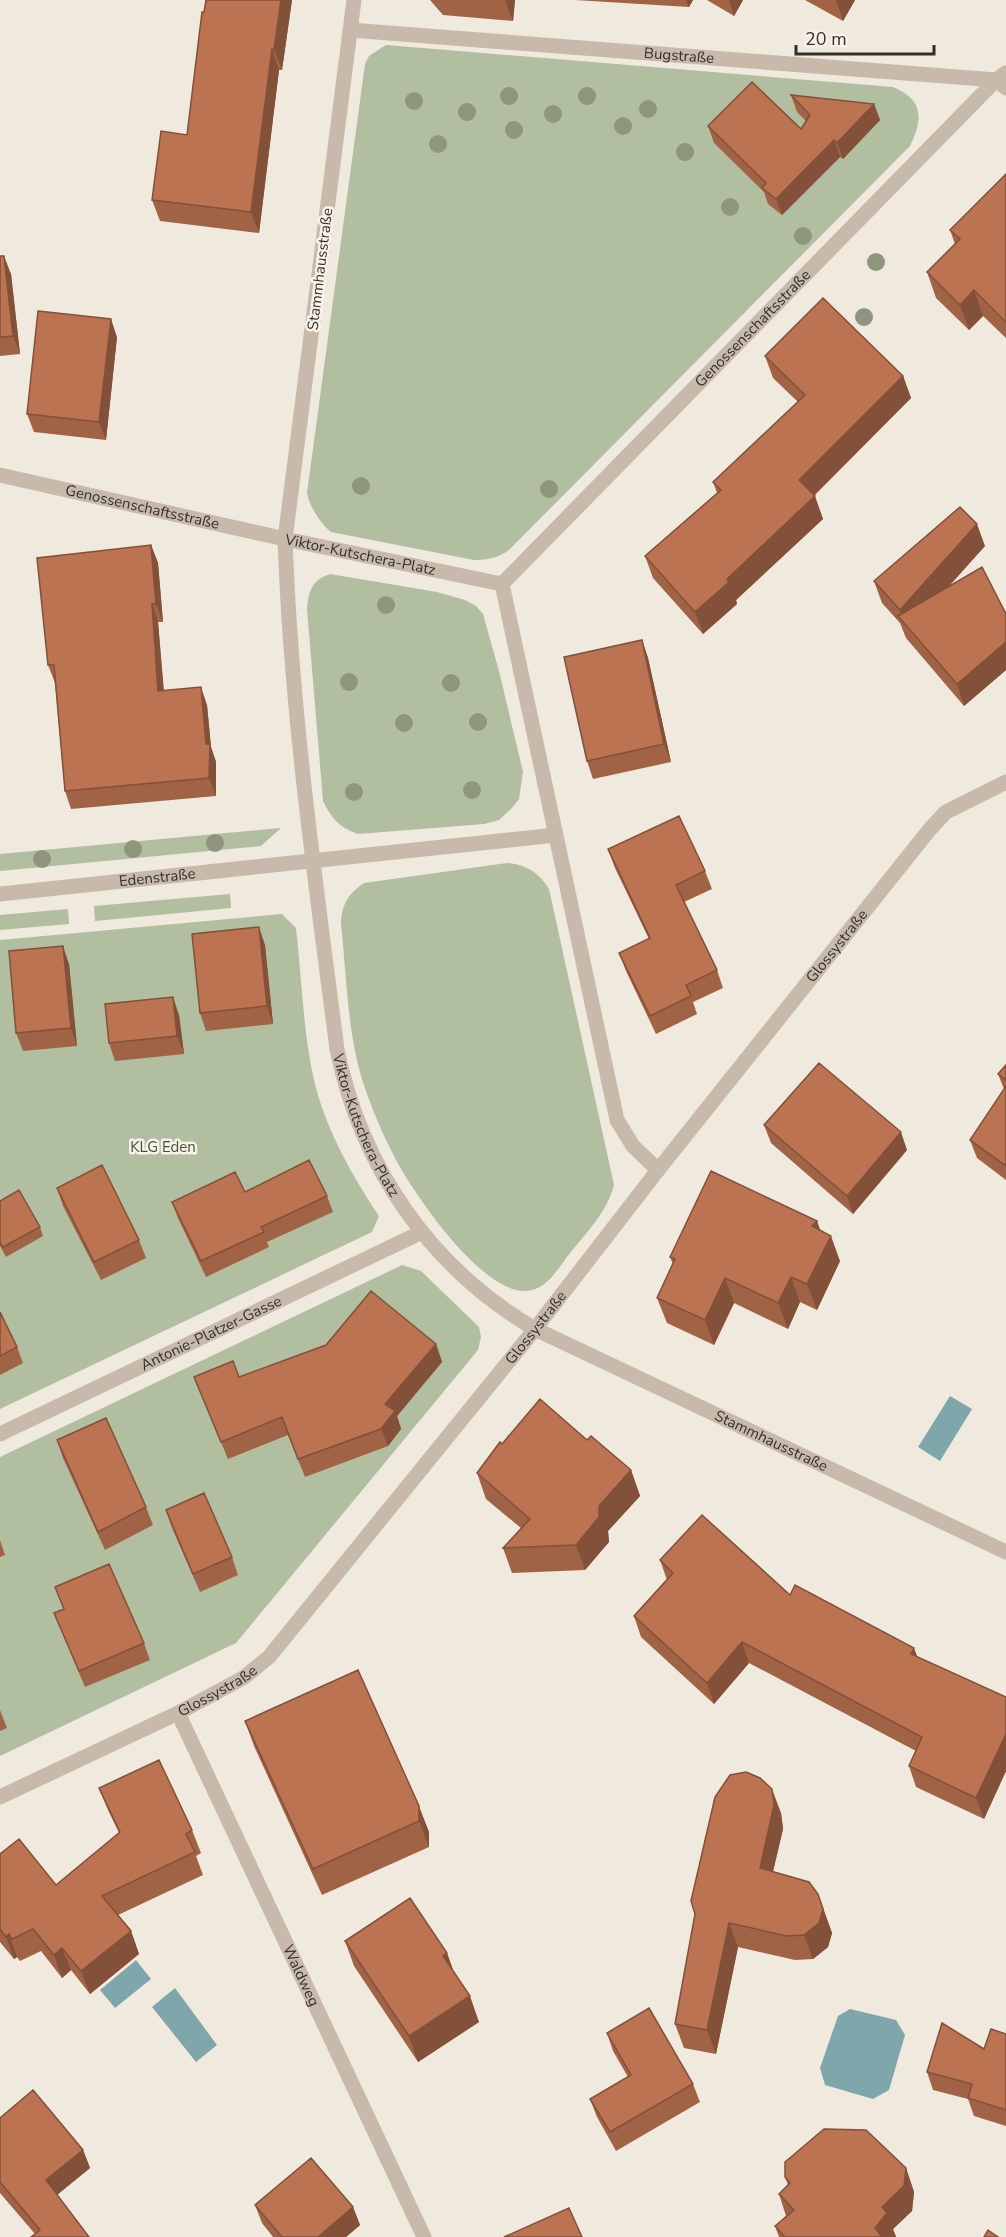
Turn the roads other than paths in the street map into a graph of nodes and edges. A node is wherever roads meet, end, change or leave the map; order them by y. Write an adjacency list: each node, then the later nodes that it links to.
1 (354, 0): 2 (street, Stammhausstraße)
2 (350, 30): 3 (street, Bugstraße); 5 (street, Stammhausstraße)
3 (1003, 80): 6 (street, Genossenschaftsstraße)
4 (0, 475): 5 (street, Genossenschaftsstraße)
5 (285, 539): 6 (street, Viktor-Kutschera-Platz); 9 (street, Viktor-Kutschera-Platz)
6 (502, 584): 8 (street)
7 (1006, 782): 11 (street, Glossystraße)
8 (556, 835): 9 (street); 11 (street)
9 (313, 862): 10 (street, Edenstraße); 12 (street, Viktor-Kutschera-Platz)
10 (0, 894)
11 (658, 1170): 13 (street, Glossystraße)
12 (422, 1232): 13 (street, Viktor-Kutschera-Platz); 14 (street, Antonie-Platzer-Gasse)
13 (535, 1329): 15 (street, Stammhausstraße); 16 (street, Glossystraße)
14 (0, 1434)
15 (1006, 1552)
16 (178, 1713): 17 (street, Glossystraße); 18 (street, Waldweg)
17 (0, 1797)
18 (424, 2237)

